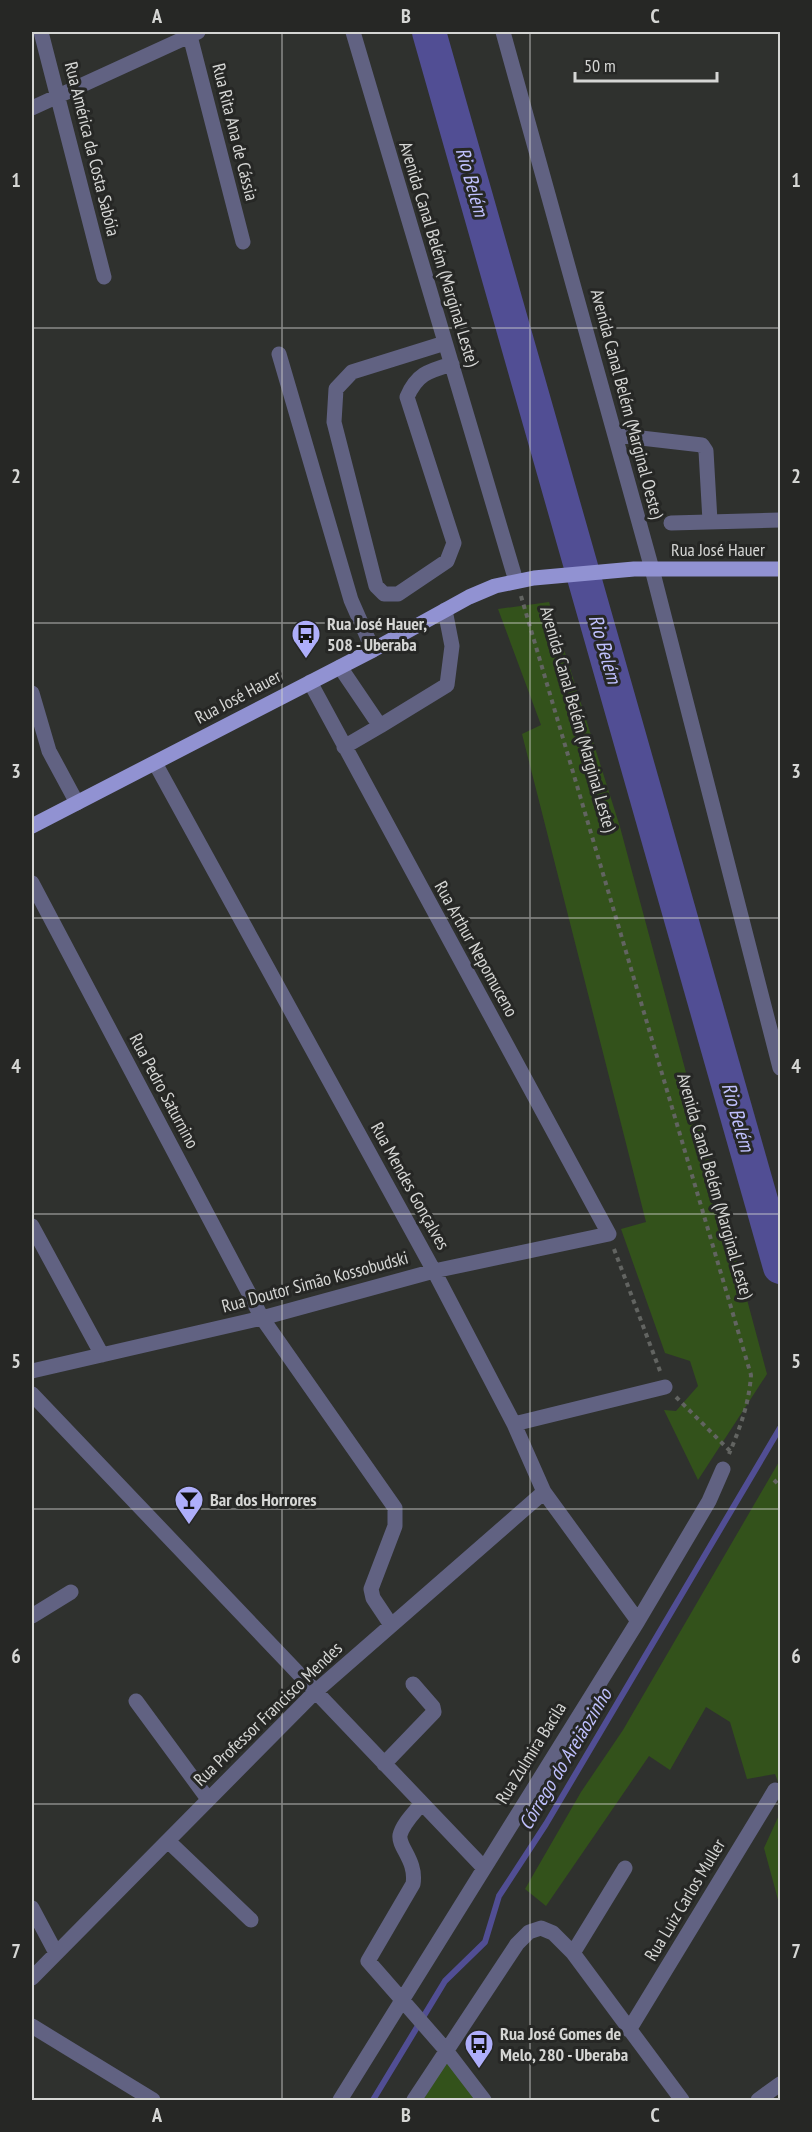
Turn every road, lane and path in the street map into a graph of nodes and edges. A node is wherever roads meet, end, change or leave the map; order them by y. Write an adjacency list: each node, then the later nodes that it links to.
1 (41, 32): 5 (street, Rua América da Costa Sabóia)
2 (353, 32): 9 (street, Avenida Canal Belém (Marginal Leste))
3 (503, 32): 12 (street, Avenida Canal Belém (Marginal Oeste))
4 (192, 33): 5 (street); 7 (street, Rua Rita Ana de Cássia)
5 (59, 95): 6 (street); 8 (street, Rua América da Costa Sabóia)
6 (32, 108)
7 (243, 242)
8 (104, 277)
9 (445, 343): 11 (street, Avenida Canal Belém (Marginal Leste)); 11 (street)
10 (279, 354): 20 (street)
11 (452, 364): 18 (street, Avenida Canal Belém (Marginal Leste))
12 (615, 435): 14 (street); 16 (street, Avenida Canal Belém (Marginal Oeste))
13 (780, 520): 14 (street)
14 (710, 521): 15 (street)
15 (671, 523)
16 (652, 569): 17 (main road, Rua José Hauer); 18 (main road, Rua José Hauer); 30 (street, Avenida Canal Belém (Marginal Oeste))
17 (780, 569)
18 (516, 581): 19 (main road, Rua José Hauer); 40 (path, Avenida Canal Belém (Marginal Leste))
19 (445, 610): 20 (main road, Rua José Hauer); 24 (street)
20 (373, 650): 21 (main road, Rua José Hauer)
21 (340, 667): 22 (main road, Rua José Hauer); 24 (street)
22 (310, 681): 25 (street, Rua Arthur Nepomuceno); 26 (main road, Rua José Hauer)
23 (32, 693): 27 (street)
24 (380, 726): 25 (street)
25 (344, 747): 32 (street, Rua Arthur Nepomuceno)
26 (155, 763): 27 (main road, Rua José Hauer); 33 (street, Rua Mendes Gonçalves)
27 (77, 803): 28 (main road, Rua José Hauer)
28 (32, 826)
29 (32, 883): 34 (street, Rua Pedro Saturnino)
30 (780, 1068)
31 (32, 1226): 35 (street)
32 (609, 1234): 33 (street, Rua Doutor Simão Kossobudski); 37 (path)
33 (434, 1271): 34 (street, Rua Doutor Simão Kossobudski); 39 (street, Rua Mendes Gonçalves)
34 (262, 1318): 35 (street, Rua Doutor Simão Kossobudski); 48 (street, Rua Pedro Saturnino)
35 (102, 1355): 36 (street, Rua Doutor Simão Kossobudski)
36 (32, 1371)
37 (665, 1387): 39 (street); 40 (path)
38 (32, 1394): 50 (street)
39 (514, 1424): 44 (street, Rua Mendes Gonçalves)
40 (730, 1452): 41 (path)
41 (723, 1469): 47 (street, Rua Zulmira Bacila)
42 (774, 1480): 43 (path)
43 (780, 1486)
44 (544, 1492): 47 (street, Rua Mendes Gonçalves); 48 (street, Rua Professor Francisco Mendes)
45 (71, 1592): 46 (street)
46 (32, 1616)
47 (638, 1621): 57 (street, Rua Zulmira Bacila)
48 (391, 1625): 50 (street, Rua Professor Francisco Mendes)
49 (413, 1684): 52 (street)
50 (315, 1692): 52 (street); 54 (street, Rua Professor Francisco Mendes)
51 (136, 1701): 54 (street)
52 (384, 1764): 55 (street)
53 (775, 1790): 66 (street, Rua Luiz Carlos Muller)
54 (208, 1799): 56 (street, Rua Professor Francisco Mendes)
55 (422, 1803): 57 (street); 64 (street)
56 (168, 1840): 60 (street); 61 (street, Rua Professor Francisco Mendes)
57 (483, 1867): 64 (street, Rua Zulmira Bacila)
58 (625, 1868): 62 (street)
59 (32, 1908): 61 (street)
60 (251, 1920)
61 (56, 1953): 63 (street, Rua Professor Francisco Mendes)
62 (573, 1953): 66 (street); 67 (street)
63 (32, 1978)
64 (403, 1999): 67 (street); 70 (street, Rua Zulmira Bacila)
65 (32, 2026): 69 (street)
66 (629, 2030): 73 (street)
67 (445, 2049): 71 (street); 72 (street)
68 (780, 2084): 74 (street)
69 (153, 2100)
70 (340, 2100)
71 (414, 2100)
72 (484, 2100)
73 (682, 2100)
74 (758, 2100)

